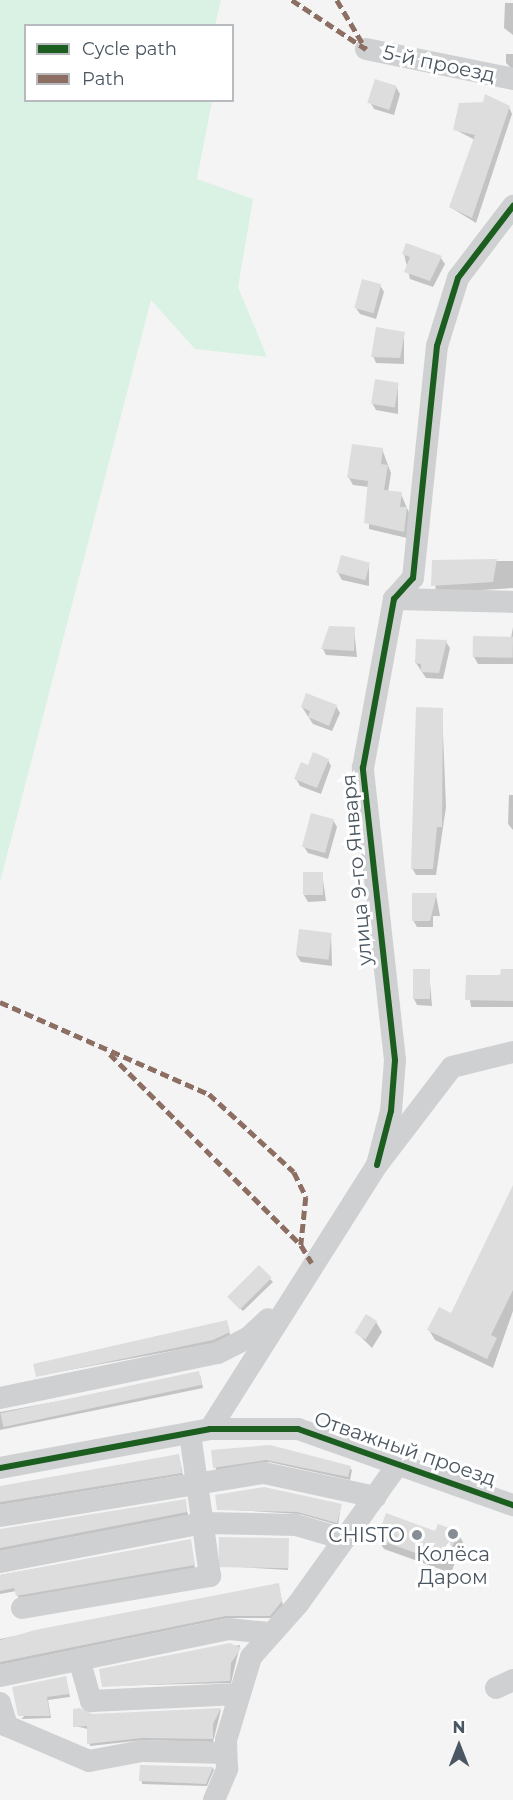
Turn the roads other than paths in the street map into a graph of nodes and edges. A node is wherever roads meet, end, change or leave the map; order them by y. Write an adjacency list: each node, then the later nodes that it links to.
1 (366, 49): 2 (street, 5-й проезд)
2 (513, 79)
3 (513, 206): 4 (street, улица 9-го Января)
4 (394, 599): 5 (street); 7 (street, улица 9-го Января)
5 (513, 602)
6 (513, 1052): 7 (street)
7 (377, 1165): 8 (street)
8 (284, 1306): 9 (street); 10 (street)
9 (0, 1398)
10 (200, 1431): 11 (street, Отважный проезд); 12 (street, Отважный проезд); 13 (street)
11 (399, 1463): 14 (street); 15 (street, Отважный проезд)
12 (0, 1468)
13 (198, 1481): 14 (street); 16 (street); 17 (street)
14 (375, 1497): 18 (street)
15 (513, 1505)
16 (0, 1516)
17 (203, 1523): 18 (street); 19 (street); 20 (street)
18 (344, 1539): 21 (street)
19 (0, 1562)
20 (22, 1608)
21 (269, 1633): 22 (street); 24 (street)
22 (80, 1659): 23 (street); 24 (street)
23 (0, 1676)
24 (239, 1694): 26 (street)
25 (0, 1703): 26 (street)
26 (226, 1753): 27 (street)
27 (214, 1800)

